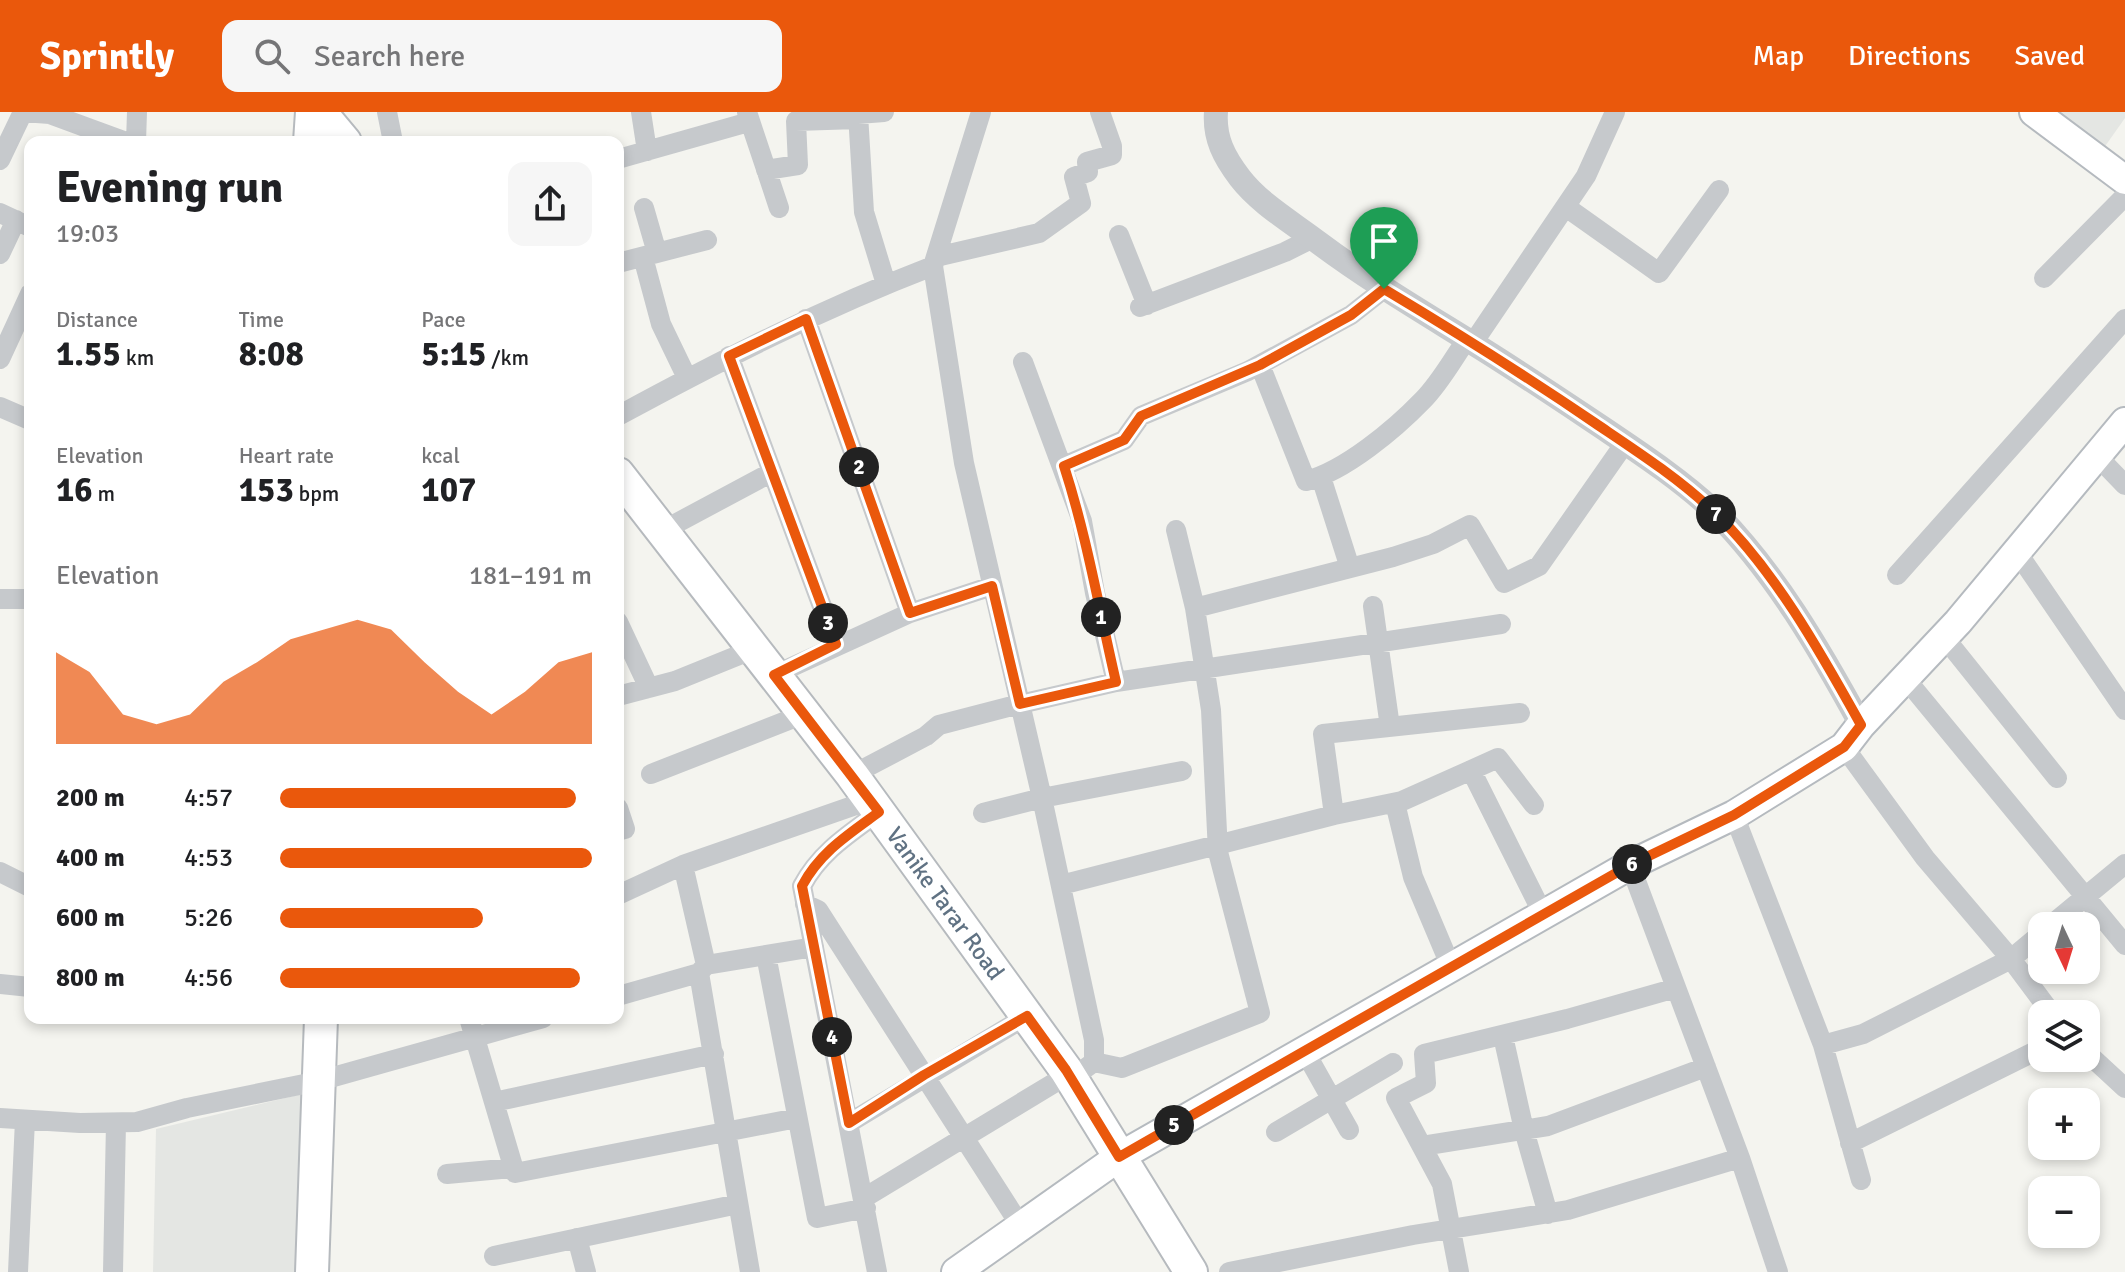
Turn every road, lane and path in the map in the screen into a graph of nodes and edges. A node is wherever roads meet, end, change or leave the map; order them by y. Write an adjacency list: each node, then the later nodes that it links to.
1 (137, 112): 16 (street)
2 (312, 112): 17 (main road)
3 (320, 112): 18 (main road)
4 (387, 112): 19 (street)
5 (641, 112): 20 (street)
6 (884, 112): 14 (street)
7 (981, 112): 37 (street)
8 (1100, 112): 37 (street)
9 (1216, 112): 32 (street)
10 (2034, 112): 24 (main road)
11 (836, 116): 14 (street); 23 (street)
12 (1607, 116): 27 (street)
13 (748, 117): 20 (street); 23 (street)
14 (858, 119): 39 (street)
15 (110, 136): 22 (street)
16 (136, 136)
17 (310, 136)
18 (340, 136)
19 (392, 136)
20 (647, 151): 21 (street)
21 (624, 157)
22 (0, 160)
23 (766, 170): 29 (street)
24 (2125, 180)
25 (1719, 190): 27 (street)
26 (2125, 196): 38 (street)
27 (1566, 207): 44 (street)
28 (644, 208): 35 (street)
29 (779, 208)
30 (15, 220): 34 (street)
31 (1119, 235): 32 (street)
32 (1313, 238): 40 (street)
33 (707, 240): 35 (street)
34 (0, 254)
35 (650, 255): 36 (street); 49 (street)
36 (624, 262)
37 (934, 262): 39 (street); 66 (street)
38 (2044, 278)
39 (886, 284): 42 (street)
40 (1384, 289): 44 (street); 48 (street)
41 (24, 307): 46 (street)
42 (806, 319): 45 (street); 71 (street)
43 (2125, 319): 65 (street)
44 (1470, 341): 54 (street); 58 (street)
45 (729, 356): 49 (street); 57 (street)
46 (0, 359)
47 (1023, 362): 56 (street)
48 (1260, 365): 56 (street); 58 (street)
49 (687, 378): 51 (street)
50 (0, 407): 52 (street)
51 (624, 413)
52 (24, 417)
53 (2125, 422): 55 (main road)
54 (1625, 443): 64 (street); 88 (street)
55 (2097, 456): 60 (street); 63 (main road)
56 (1064, 466): 81 (street)
57 (772, 472): 62 (street); 76 (street)
58 (1321, 477): 64 (street)
59 (624, 482): 62 (main road, Vanike Tarar Road)
60 (2125, 485)
61 (1176, 530): 70 (street)
62 (662, 531): 77 (main road, Vanike Tarar Road)
63 (2017, 552): 74 (main road); 85 (street)
64 (1350, 568): 70 (street)
65 (1897, 575)
66 (992, 586): 71 (street); 84 (street)
67 (0, 599): 68 (street)
68 (24, 599)
69 (1373, 606): 75 (street)
70 (1195, 608): 78 (street)
71 (910, 613): 76 (street)
72 (1501, 624): 75 (street)
73 (624, 635): 82 (street)
74 (1944, 637): 80 (main road); 94 (street)
75 (1380, 643): 78 (street); 89 (street)
76 (836, 644): 79 (street)
77 (754, 649): 79 (main road, Vanike Tarar Road); 82 (street)
78 (1205, 668): 81 (street); 102 (street)
79 (774, 675): 87 (main road, Vanike Tarar Road)
80 (1905, 678): 88 (main road); 110 (street)
81 (1116, 682): 84 (street)
82 (649, 688): 83 (street)
83 (624, 694)
84 (1020, 704): 95 (street); 96 (street)
85 (2125, 710)
86 (1520, 713): 89 (street)
87 (804, 714): 93 (street); 95 (main road, Vanike Tarar Road)
88 (1861, 725): 90 (main road)
89 (1390, 727): 100 (street)
90 (1844, 747): 101 (main road); 118 (street)
91 (1471, 770): 97 (street); 98 (street); 113 (street)
92 (1182, 771): 96 (street)
93 (651, 774)
94 (2057, 778)
95 (867, 796): 104 (street); 111 (street); 126 (main road, Vanike Tarar Road)
96 (1042, 798): 99 (street); 108 (street)
97 (1395, 803): 100 (street); 119 (street)
98 (1534, 805)
99 (983, 813)
100 (1334, 815): 102 (street)
101 (1734, 815): 105 (main road); 131 (street)
102 (1217, 844): 108 (street); 138 (street)
103 (2125, 864): 110 (street)
104 (683, 865): 109 (street); 120 (street)
105 (1630, 865): 113 (main road); 123 (street)
106 (0, 872): 107 (street)
107 (24, 884)
108 (1061, 885): 138 (street)
109 (624, 892)
110 (2085, 897): 112 (street); 115 (street)
111 (805, 904): 116 (street); 139 (street)
112 (2067, 912)
113 (1543, 914): 119 (main road)
114 (2028, 945): 118 (street)
115 (2125, 945)
116 (814, 947): 117 (street); 148 (street)
117 (766, 955): 120 (street); 145 (street)
118 (2011, 959): 125 (street); 131 (street)
119 (1451, 967): 132 (main road)
120 (703, 969): 124 (street); 133 (street)
121 (0, 984): 122 (street)
122 (24, 986)
123 (1676, 988): 130 (street); 137 (street)
124 (624, 994)
125 (2042, 1000)
126 (1027, 1016): 138 (main road, Vanike Tarar Road); 139 (street)
127 (321, 1024): 140 (main road)
128 (496, 1024): 129 (street)
129 (472, 1027): 140 (street); 143 (street)
130 (1503, 1036): 150 (street); 155 (street)
131 (1823, 1045): 154 (street)
132 (1304, 1050): 142 (street); 156 (main road)
133 (714, 1054): 143 (street); 151 (street)
134 (2028, 1055): 154 (street)
135 (1393, 1063): 142 (street)
136 (2100, 1065): 141 (street)
137 (1706, 1067): 150 (street); 157 (street)
138 (1078, 1071): 153 (street); 156 (main road, Vanike Tarar Road)
139 (924, 1075): 148 (street); 153 (street)
140 (319, 1081): 147 (street); 171 (main road)
141 (2124, 1087)
142 (1331, 1099): 149 (street); 152 (street)
143 (494, 1102): 158 (street)
144 (0, 1118): 146 (street)
145 (797, 1118): 151 (street); 161 (street)
146 (25, 1120): 147 (street); 169 (street)
147 (116, 1123): 170 (street)
148 (849, 1123): 161 (street)
149 (1349, 1130)
150 (1524, 1130): 155 (street); 163 (street)
151 (727, 1131): 158 (street); 162 (street)
152 (1276, 1132)
153 (964, 1138): 161 (street); 164 (street)
154 (1850, 1143): 160 (street)
155 (1422, 1146): 165 (street)
156 (1119, 1157): 164 (main road); 177 (main road, Vanike Tarar Road)
157 (1740, 1158): 163 (street); 180 (street)
158 (513, 1168): 159 (street)
159 (447, 1174)
160 (1861, 1180)
161 (865, 1203): 175 (street)
162 (738, 1204): 166 (street); 174 (street)
163 (1548, 1214): 165 (street)
164 (1020, 1225): 176 (main road)
165 (1450, 1229): 168 (street); 179 (street)
166 (577, 1238): 167 (street); 173 (street)
167 (494, 1256)
168 (1322, 1263): 178 (street)
169 (18, 1272)
170 (113, 1272)
171 (312, 1272): 172 (street)
172 (321, 1272)
173 (586, 1272)
174 (750, 1272)
175 (877, 1272)
176 (956, 1272)
177 (1191, 1272)
178 (1229, 1272)
179 (1459, 1272)
180 (1778, 1272)

